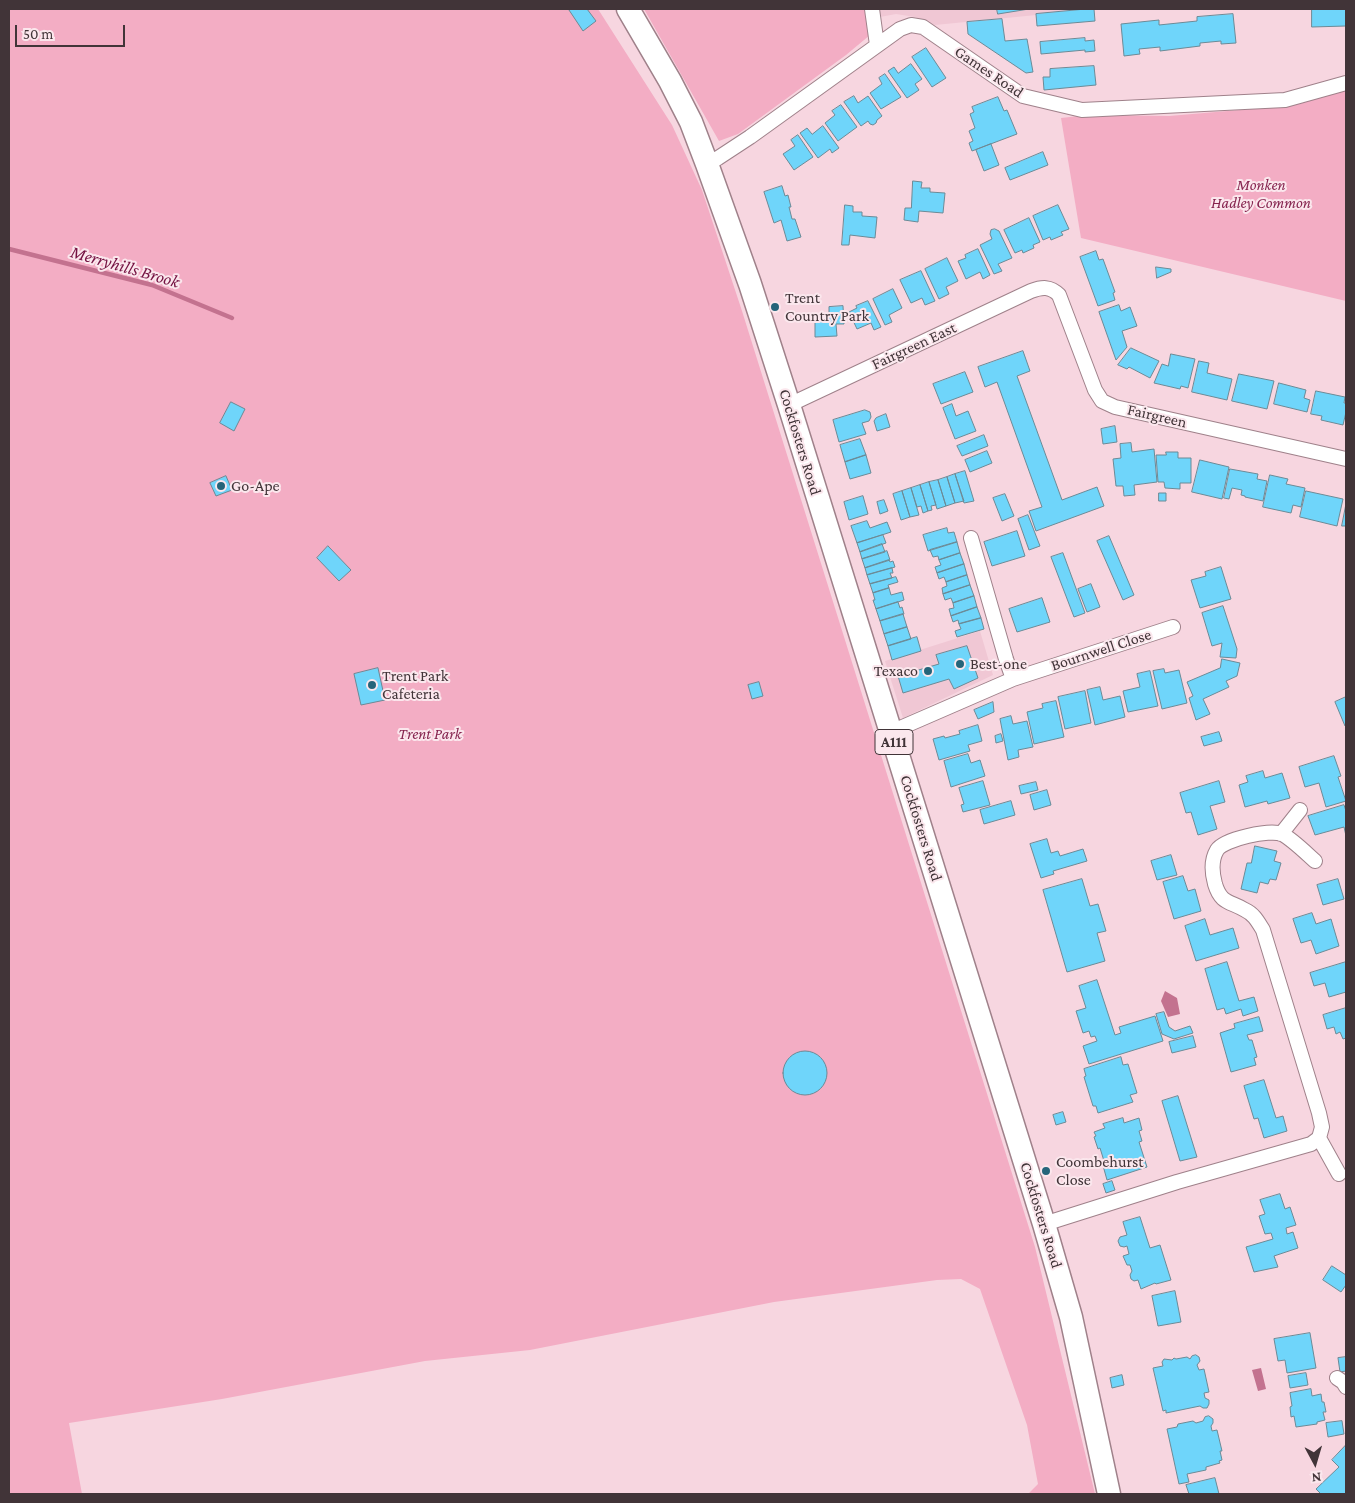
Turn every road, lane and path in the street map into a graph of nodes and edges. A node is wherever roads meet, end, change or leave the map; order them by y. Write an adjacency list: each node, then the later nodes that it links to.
1 (628, 9): 5 (main road, Cockfosters Road / A111)
2 (872, 9): 3 (street)
3 (877, 45): 4 (street, Games Road); 5 (street, Games Road)
4 (1346, 83)
5 (707, 164): 7 (main road, Cockfosters Road / A111)
6 (1040, 288): 7 (street, Fairgreen East); 8 (street, Fairgreen)
7 (789, 405): 12 (main road, Cockfosters Road / A111)
8 (1346, 459)
9 (971, 538): 11 (street)
10 (1173, 627): 11 (street, Bournwell Close)
11 (1013, 679): 12 (street, Bournwell Close)
12 (891, 732): 18 (main road, Cockfosters Road / A111)
13 (1300, 810): 14 (street)
14 (1281, 834): 15 (street); 16 (street)
15 (1315, 861)
16 (1319, 1138): 17 (street); 18 (street)
17 (1339, 1174)
18 (1044, 1224): 19 (main road, Cockfosters Road / A111)
19 (1109, 1494)

